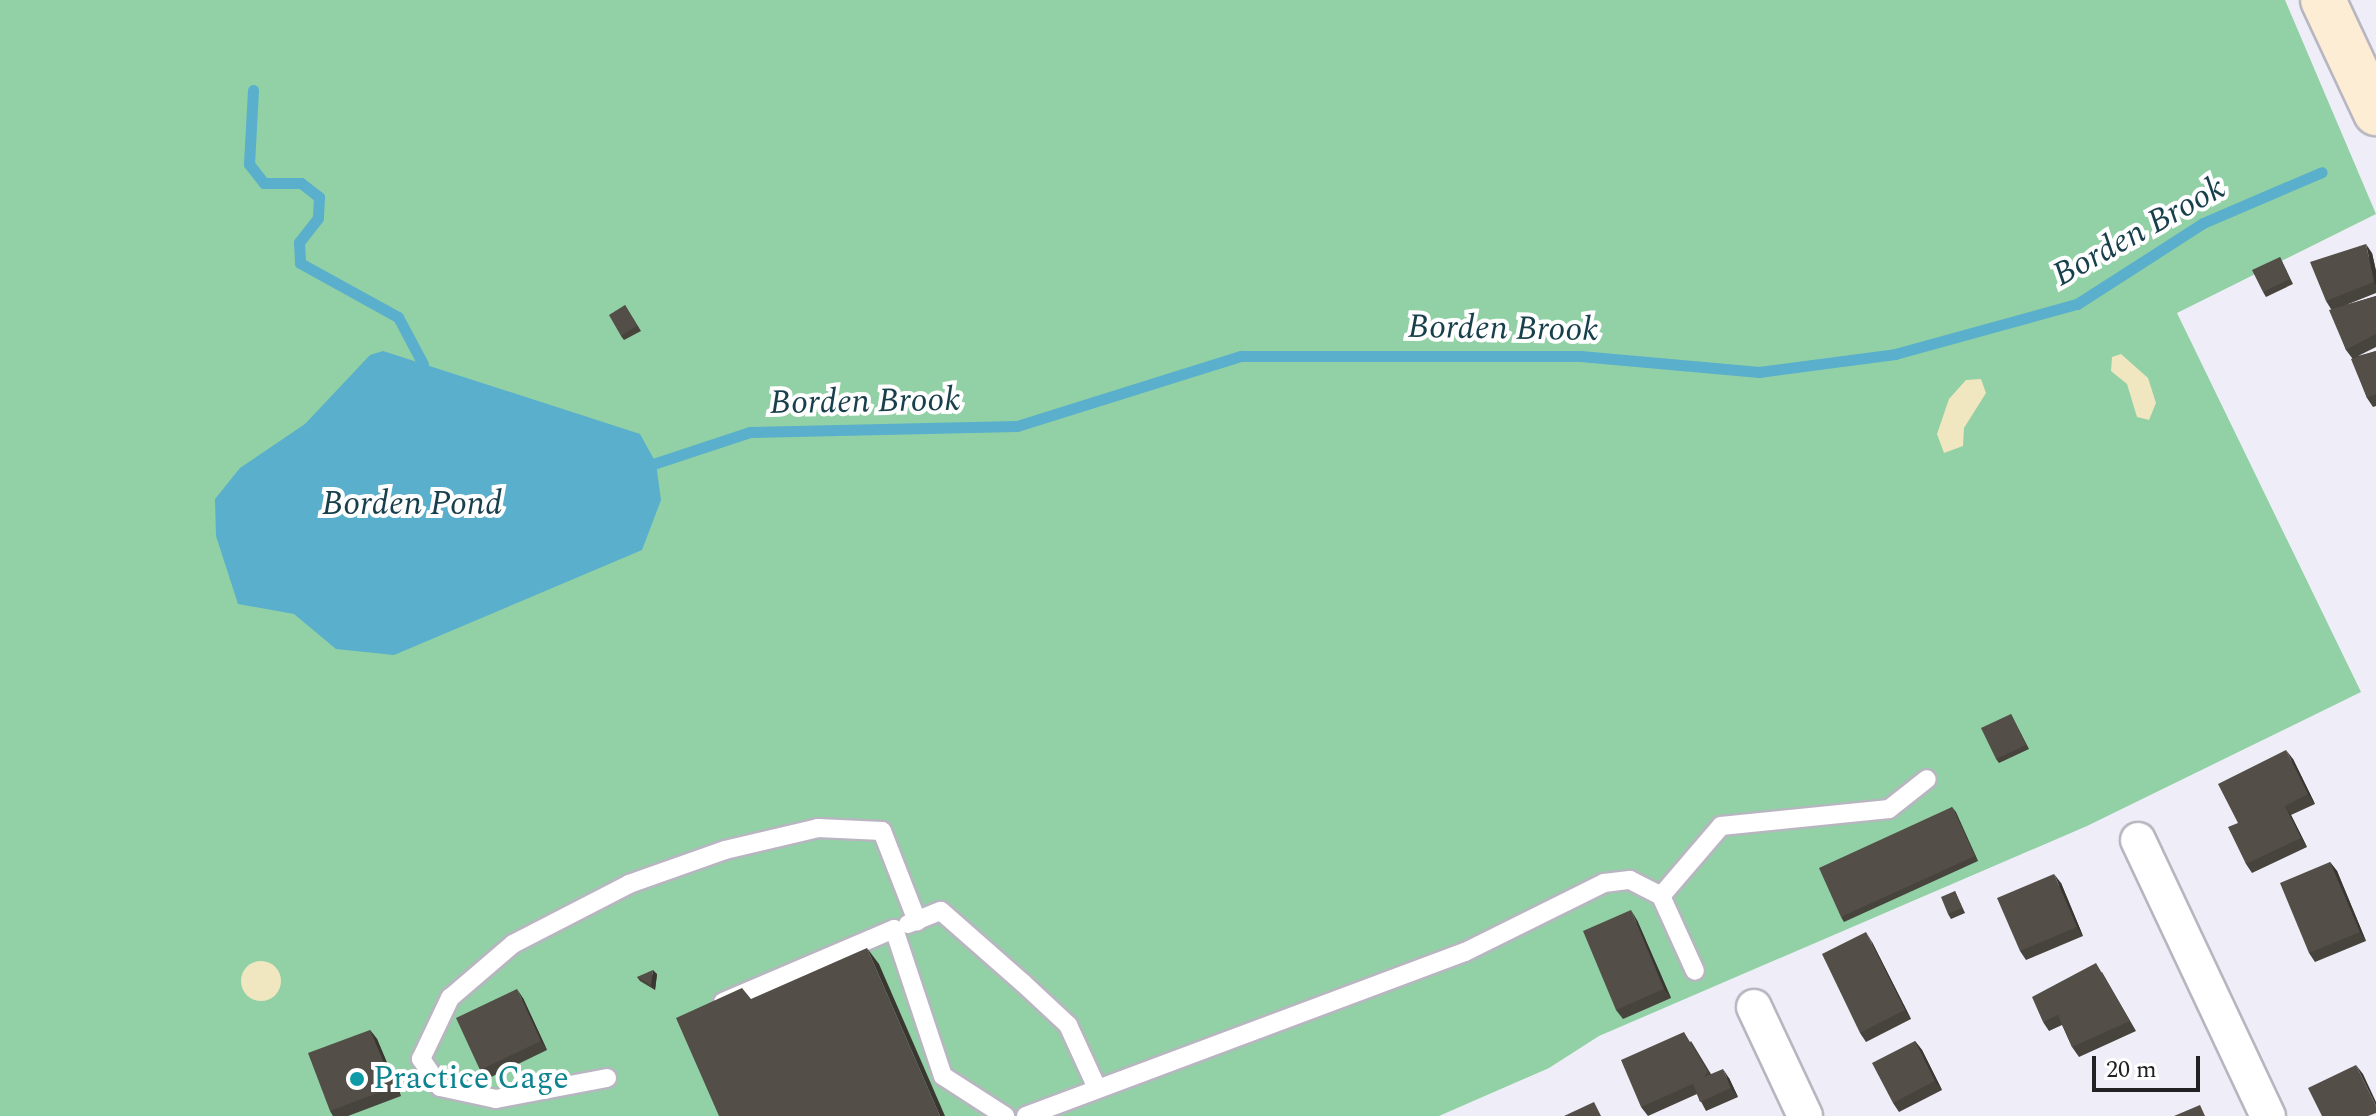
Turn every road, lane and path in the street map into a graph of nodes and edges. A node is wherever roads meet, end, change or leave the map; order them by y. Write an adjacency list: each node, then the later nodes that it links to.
1 (2323, 0): 2 (street)
2 (2376, 113)
3 (1927, 779): 5 (lane)
4 (2138, 840): 16 (street)
5 (1661, 896): 8 (lane); 12 (lane)
6 (917, 921): 7 (lane); 11 (lane); 12 (lane)
7 (894, 929): 9 (lane); 13 (lane)
8 (1695, 971)
9 (720, 1003)
10 (1754, 1007): 15 (street)
11 (607, 1078)
12 (1096, 1086): 14 (lane)
13 (1005, 1116)
14 (1026, 1116)
15 (1805, 1116)
16 (2268, 1116)

